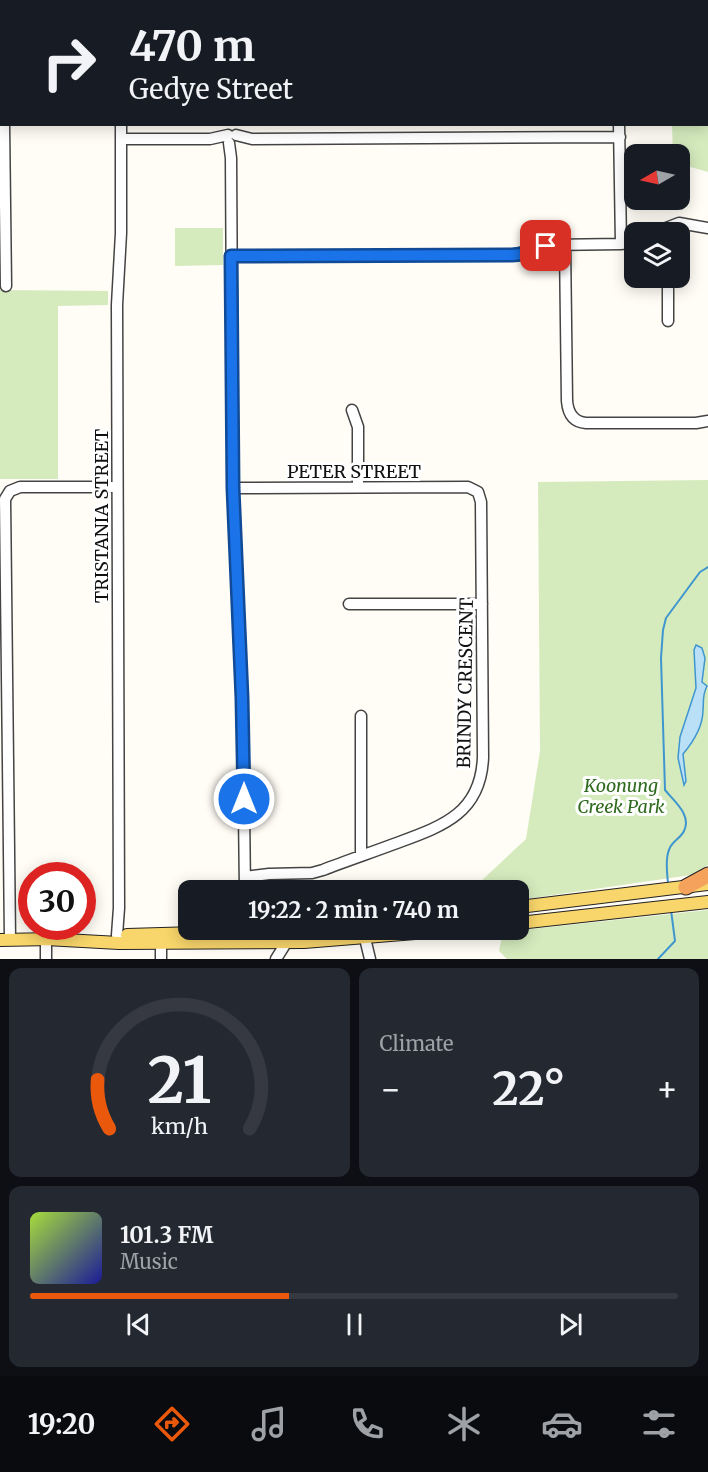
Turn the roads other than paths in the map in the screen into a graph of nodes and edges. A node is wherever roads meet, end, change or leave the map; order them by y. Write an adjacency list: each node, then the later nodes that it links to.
1 (4, 126): 7 (street)
2 (121, 126): 6 (street, TRISTANIA STREET)
3 (620, 126): 5 (street)
4 (231, 136): 5 (street); 6 (street); 13 (street)
5 (620, 137): 11 (street)
6 (121, 139): 19 (street, TRISTANIA STREET)
7 (3, 200): 14 (street)
8 (690, 224): 9 (street)
9 (708, 228)
10 (565, 244): 11 (street); 13 (street); 18 (street)
11 (621, 244): 12 (street)
12 (624, 244)
13 (231, 256): 21 (street)
14 (6, 286)
15 (668, 288): 16 (street)
16 (668, 321)
17 (352, 410): 20 (street)
18 (708, 421)
19 (117, 487): 23 (street); 38 (street, TRISTANIA STREET)
20 (358, 487): 21 (street, PETER STREET); 22 (street, PETER STREET)
21 (233, 488): 28 (street)
22 (475, 490): 25 (street, BRINDY CRESCENT)
23 (3, 589): 40 (street)
24 (349, 604): 25 (street)
25 (482, 604): 27 (street, BRINDY CRESCENT)
26 (361, 716): 27 (street)
27 (361, 856): 28 (street, BRINDY CRESCENT)
28 (245, 874): 30 (street)
29 (708, 875): 32 (highway)
30 (245, 880)
31 (708, 884): 32 (main road)
32 (686, 887): 34 (main road)
33 (708, 902): 35 (main road)
34 (529, 906)
35 (529, 922)
36 (178, 937): 39 (main road)
37 (96, 938): 38 (main road)
38 (119, 938): 39 (main road)
39 (161, 938): 48 (street)
40 (5, 940)
41 (46, 940): 47 (street)
42 (262, 940): 45 (main road)
43 (312, 940): 46 (main road)
44 (365, 940): 50 (street)
45 (267, 942): 46 (main road); 49 (street)
46 (286, 943): 49 (street)
47 (46, 959)
48 (161, 959)
49 (276, 959)
50 (370, 959)

